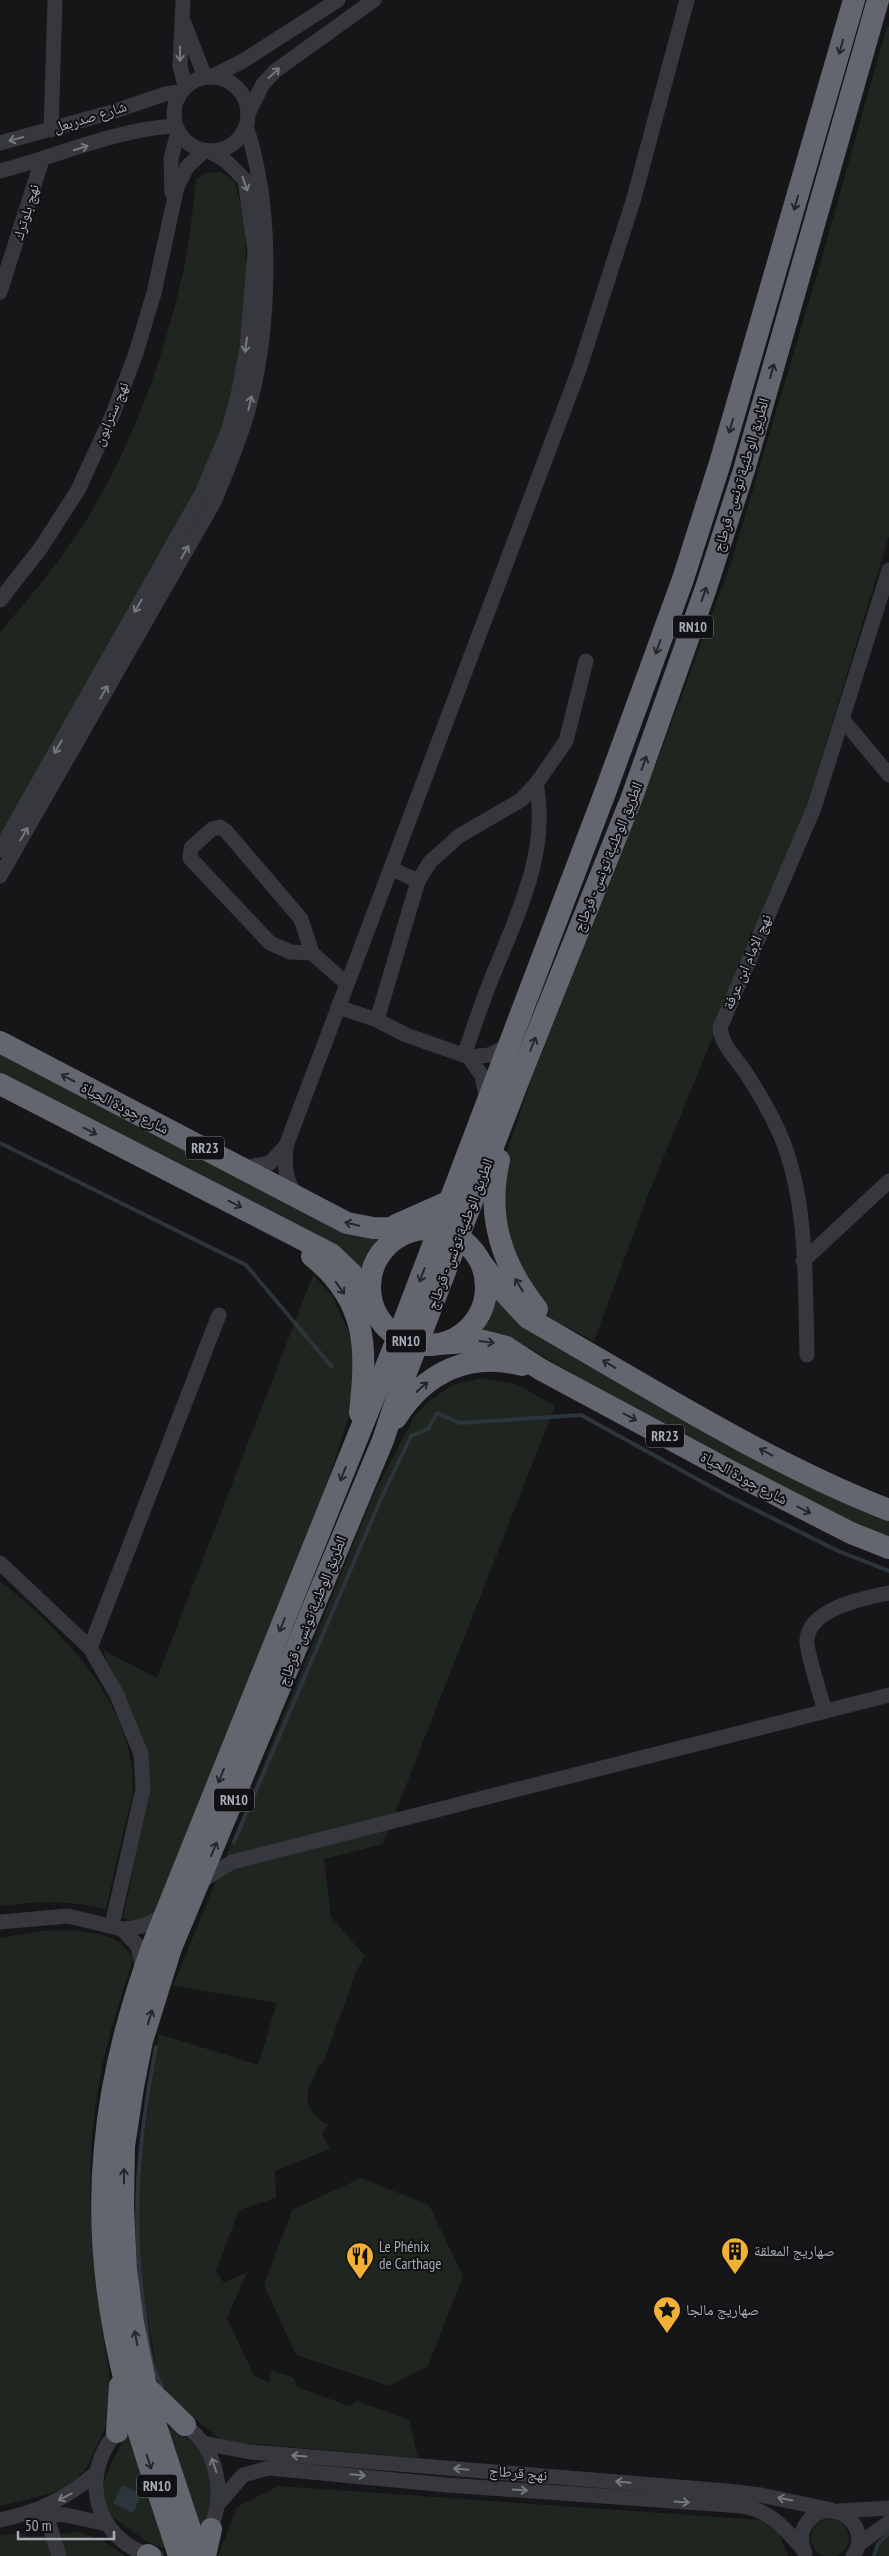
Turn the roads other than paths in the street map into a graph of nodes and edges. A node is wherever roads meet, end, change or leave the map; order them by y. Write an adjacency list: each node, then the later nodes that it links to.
1 (55, 0): 13 (street)
2 (182, 0): 8 (street)
3 (338, 0): 9 (street)
4 (374, 0): 11 (street, one-way to 4)
5 (687, 0): 28 (street)
6 (854, 0): 36 (highway, الطريق الوطنية تونس - قرطاج / RN10, one-way to 36)
7 (878, 0): 38 (highway, الطريق الوطنية تونس - قرطاج / RN10, one-way to 7)
8 (183, 21): 9 (street); 10 (street, one-way to 10)
9 (208, 77): 10 (street); 11 (street)
10 (183, 89): 12 (street); 13 (street, شارع صدربعل)
11 (247, 120): 15 (street); 29 (street, one-way to 11)
12 (177, 129): 15 (street); 16 (street, شارع صدربعل, one-way to 12); 18 (street, نهج سترابون)
13 (51, 130): 14 (street, شارع صدربعل, one-way to 14)
14 (0, 143)
15 (208, 152): 18 (street, نهج سترابون); 27 (street, one-way to 27)
16 (42, 160): 17 (street, شارع صدربعل); 19 (street, نهج بلوترك)
17 (0, 170)
18 (172, 204): 22 (street, نهج سترابون)
19 (0, 292)
20 (889, 570): 21 (street, نهج الإمام ابن عرفة)
21 (887, 587): 24 (street, نهج الإمام ابن عرفة)
22 (0, 600)
23 (586, 661): 26 (street)
24 (842, 720): 25 (street); 49 (street, نهج الإمام ابن عرفة)
25 (889, 775)
26 (536, 784): 30 (street); 37 (street)
27 (0, 850)
28 (392, 869): 30 (street); 32 (street)
29 (0, 876)
30 (418, 881): 34 (street)
31 (312, 953): 31 (street); 32 (street)
32 (347, 984): 33 (street)
33 (338, 1006): 34 (street); 41 (street)
34 (377, 1020): 37 (street)
35 (0, 1042): 42 (highway, شارع جودة الحياة / RR23, one-way to 35)
36 (508, 1046): 37 (street); 40 (highway, الطريق الوطنية تونس - قرطاج / RN10)
37 (467, 1056): 40 (street)
38 (519, 1079): 48 (highway, الطريق الوطنية تونس - قرطاج / RN10); 53 (highway, one-way to 38)
39 (0, 1084): 46 (highway, RR23, one-way to 46)
40 (488, 1103): 45 (highway, الطريق الوطنية تونس - قرطاج / RN10)
41 (286, 1146): 42 (street); 44 (street)
42 (244, 1168): 44 (highway, شارع جودة الحياة / RR23)
43 (889, 1181): 49 (street)
44 (296, 1196): 47 (highway, شارع جودة الحياة / RR23, one-way to 44)
45 (450, 1201): 47 (highway); 48 (highway, الطريق الوطنية تونس - قرطاج / RN10)
46 (266, 1220): 51 (highway, RR23); 57 (highway, one-way to 57)
47 (388, 1229): 48 (highway, شارع جودة الحياة / RR23)
48 (439, 1232): 50 (highway, RN10); 51 (highway, RN10); 54 (highway, الطريق الوطنية تونس - قرطاج / RN10)
49 (803, 1262): 55 (street, نهج الإمام ابن عرفة)
50 (482, 1264): 53 (highway, RR23); 54 (highway, RN10)
51 (374, 1310): 54 (highway, RN10)
52 (219, 1315): 63 (street)
53 (560, 1336): 59 (highway, RR23, one-way to 53)
54 (418, 1342): 56 (highway, شارع جودة الحياة / RR23, one-way to 56); 57 (highway, الطريق الوطنية تونس - قرطاج / RN10); 58 (highway, الطريق الوطنية تونس - قرطاج / RN10)
55 (807, 1355)
56 (540, 1369): 58 (highway, one-way to 56); 60 (highway, شارع جودة الحياة / RR23, one-way to 60)
57 (357, 1439): 67 (highway, الطريق الوطنية تونس - قرطاج / RN10, one-way to 67)
58 (383, 1440): 66 (highway, الطريق الوطنية تونس - قرطاج / RN10, one-way to 58)
59 (889, 1510)
60 (889, 1548)
61 (0, 1562): 63 (street)
62 (889, 1593): 65 (street)
63 (90, 1648): 69 (street)
64 (889, 1695): 65 (street)
65 (825, 1711): 66 (street)
66 (200, 1882): 72 (highway, الطريق الوطنية تونس - قرطاج / RN10, one-way to 66)
67 (166, 1914): 69 (street); 70 (highway, الطريق الوطنية تونس - قرطاج / RN10)
68 (0, 1922): 69 (street)
69 (117, 1927): 70 (street)
70 (143, 1971): 71 (highway, الطريق الوطنية تونس - قرطاج / RN10)
71 (122, 2365): 73 (highway, الطريق الوطنية تونس - قرطاج / RN10); 75 (highway)
72 (145, 2386): 73 (highway, الطريق الوطنية تونس - قرطاج / RN10); 74 (highway)
73 (143, 2413): 74 (street); 75 (street); 88 (highway, الطريق الوطنية تونس - قرطاج / RN10)
74 (184, 2425): 76 (street)
75 (117, 2432): 77 (street)
76 (203, 2443): 78 (street, one-way to 76); 80 (street, نهج قرطاج, one-way to 76)
77 (96, 2473): 81 (street, one-way to 81); 84 (street)
78 (218, 2503): 85 (street); 87 (street, نهج قرطاج, one-way to 87)
79 (889, 2508): 80 (street)
80 (836, 2511): 86 (street); 87 (street)
81 (40, 2512): 82 (street); 84 (street); 89 (street)
82 (0, 2520)
83 (889, 2522): 86 (street)
84 (107, 2524): 90 (street)
85 (211, 2530): 88 (highway)
86 (858, 2550)
87 (804, 2553)
88 (192, 2555)
89 (59, 2556)
90 (152, 2556)

